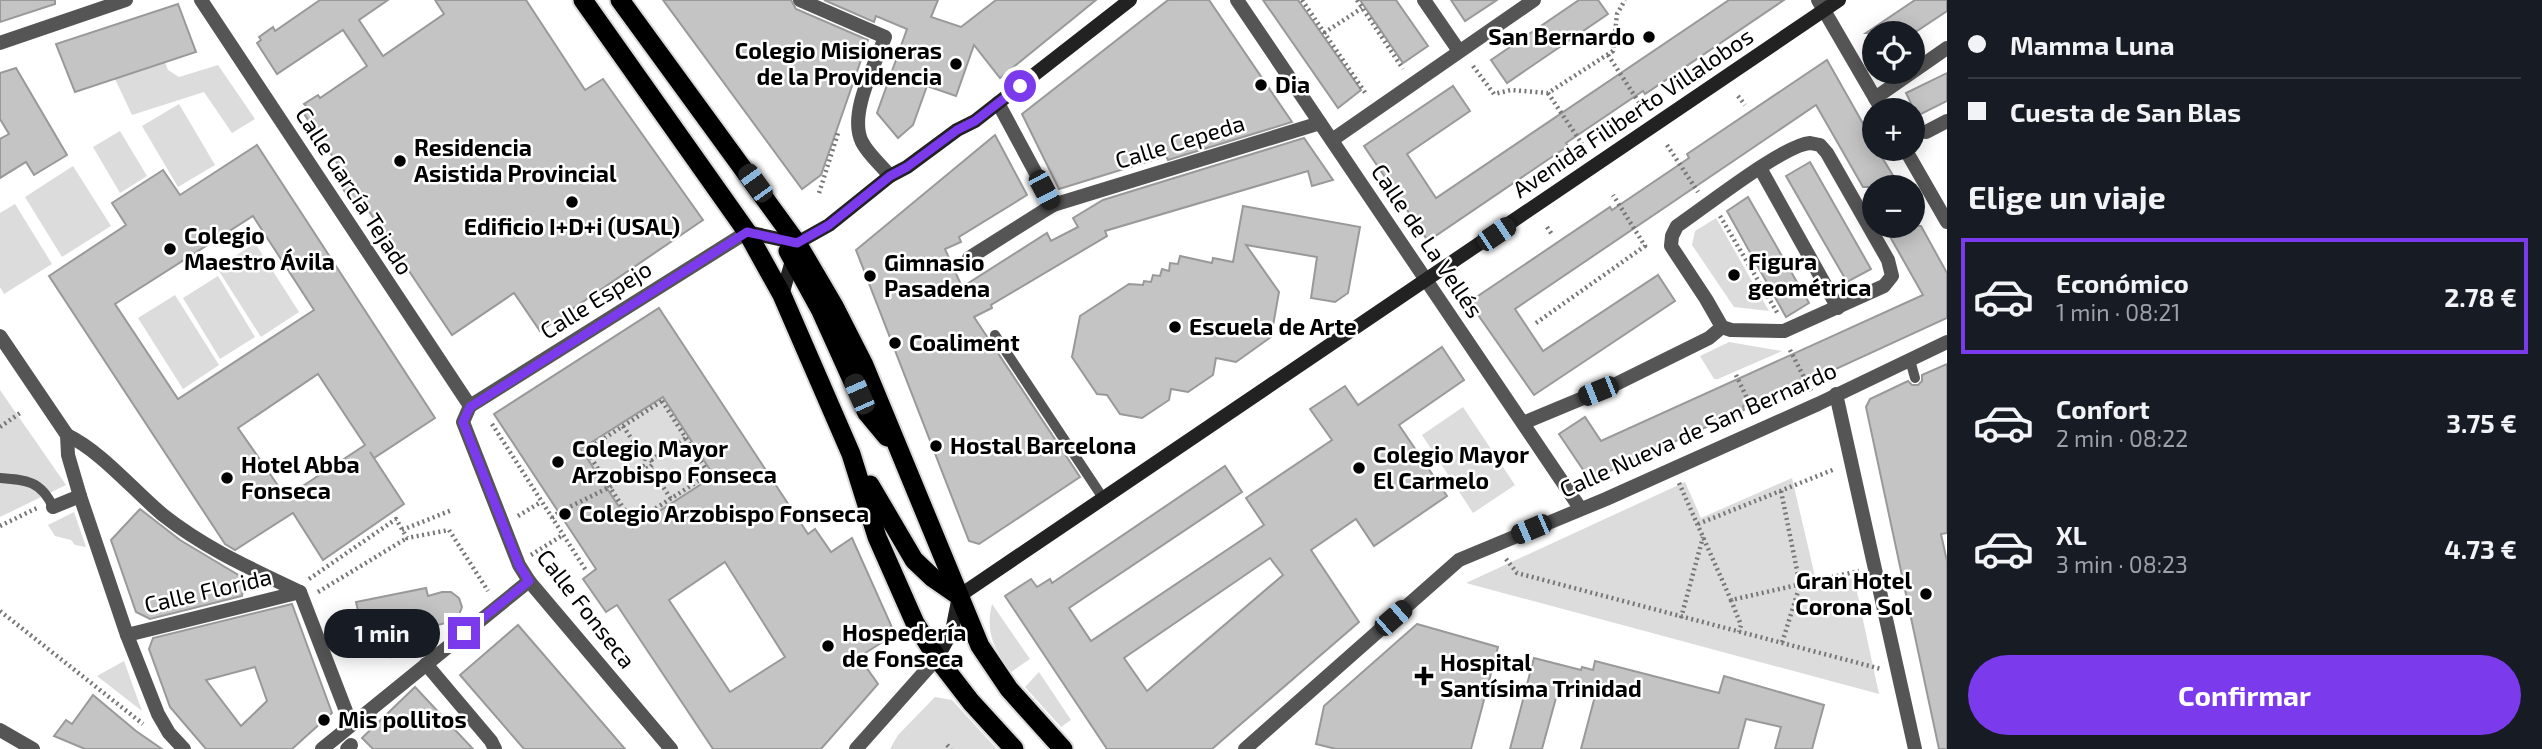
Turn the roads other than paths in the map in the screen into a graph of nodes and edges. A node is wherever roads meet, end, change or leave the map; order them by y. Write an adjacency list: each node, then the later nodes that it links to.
1 (126, 0): 12 (street)
2 (201, 0): 40 (street, Calle García Tejado)
3 (583, 0): 27 (highway)
4 (620, 0): 28 (highway)
5 (800, 0): 24 (street)
6 (1130, 0): 17 (main road)
7 (1237, 0): 19 (street, Calle de La Vellés)
8 (1424, 0): 14 (street)
9 (1534, 0): 14 (street)
10 (1839, 0): 11 (main road, Avenida Filiberto Villalobos)
11 (1821, 5): 15 (street); 30 (main road, Avenida Filiberto Villalobos)
12 (0, 43)
13 (1947, 48): 16 (street)
14 (1459, 51): 21 (street)
15 (1875, 98)
16 (1886, 98)
17 (998, 103): 24 (main road); 25 (street)
18 (1947, 121): 20 (street)
19 (1320, 123): 21 (street, Calle de La Vellés); 25 (street, Calle Cepeda)
20 (1926, 132)
21 (1332, 140): 30 (street, Calle de La Vellés)
22 (1912, 161): 26 (street)
23 (1760, 169): 32 (street); 32 (street); 33 (street)
24 (890, 176): 28 (main road)
25 (1052, 205): 29 (street, Calle Cepeda)
26 (1947, 222)
27 (747, 232): 28 (main road); 31 (highway); 40 (street, Calle Espejo)
28 (790, 248): 31 (main road); 51 (highway)
29 (969, 258)
30 (1427, 281): 41 (street, Calle de La Vellés); 46 (main road, Avenida Filiberto Villalobos)
31 (782, 295): 43 (highway)
32 (1838, 308): 33 (street)
33 (1722, 327): 41 (street)
34 (995, 335): 46 (lane)
35 (0, 336): 42 (street)
36 (1947, 342): 37 (street, Calle Nueva de San Bernardo)
37 (1910, 360): 38 (lane); 39 (street, Calle Nueva de San Bernardo)
38 (1915, 378)
39 (1836, 394): 48 (street, Calle Nueva de San Bernardo); 67 (street)
40 (470, 407): 49 (street, Calle Fonseca)
41 (1523, 423): 48 (street, Calle de La Vellés)
42 (67, 435): 45 (street); 50 (street)
43 (850, 454): 51 (highway); 53 (highway)
44 (0, 478): 47 (lane)
45 (80, 496): 47 (street); 52 (street)
46 (1104, 498): 51 (main road, Avenida Filiberto Villalobos)
47 (53, 507)
48 (1580, 508): 66 (street, Calle Nueva de San Bernardo)
49 (529, 581): 54 (street); 62 (street, Calle Fonseca)
50 (302, 592): 52 (street, Calle Florida); 55 (street)
51 (959, 596): 53 (main road); 65 (highway)
52 (127, 635): 59 (street)
53 (937, 658): 63 (street); 64 (highway)
54 (426, 664): 55 (street); 61 (street)
55 (346, 729): 57 (lane); 60 (street)
56 (0, 730): 58 (street)
57 (351, 748)
58 (33, 749)
59 (184, 749)
60 (322, 749)
61 (495, 749)
62 (671, 749)
63 (856, 749)
64 (1014, 749)
65 (1063, 749)
66 (1245, 749)
67 (1915, 749)

